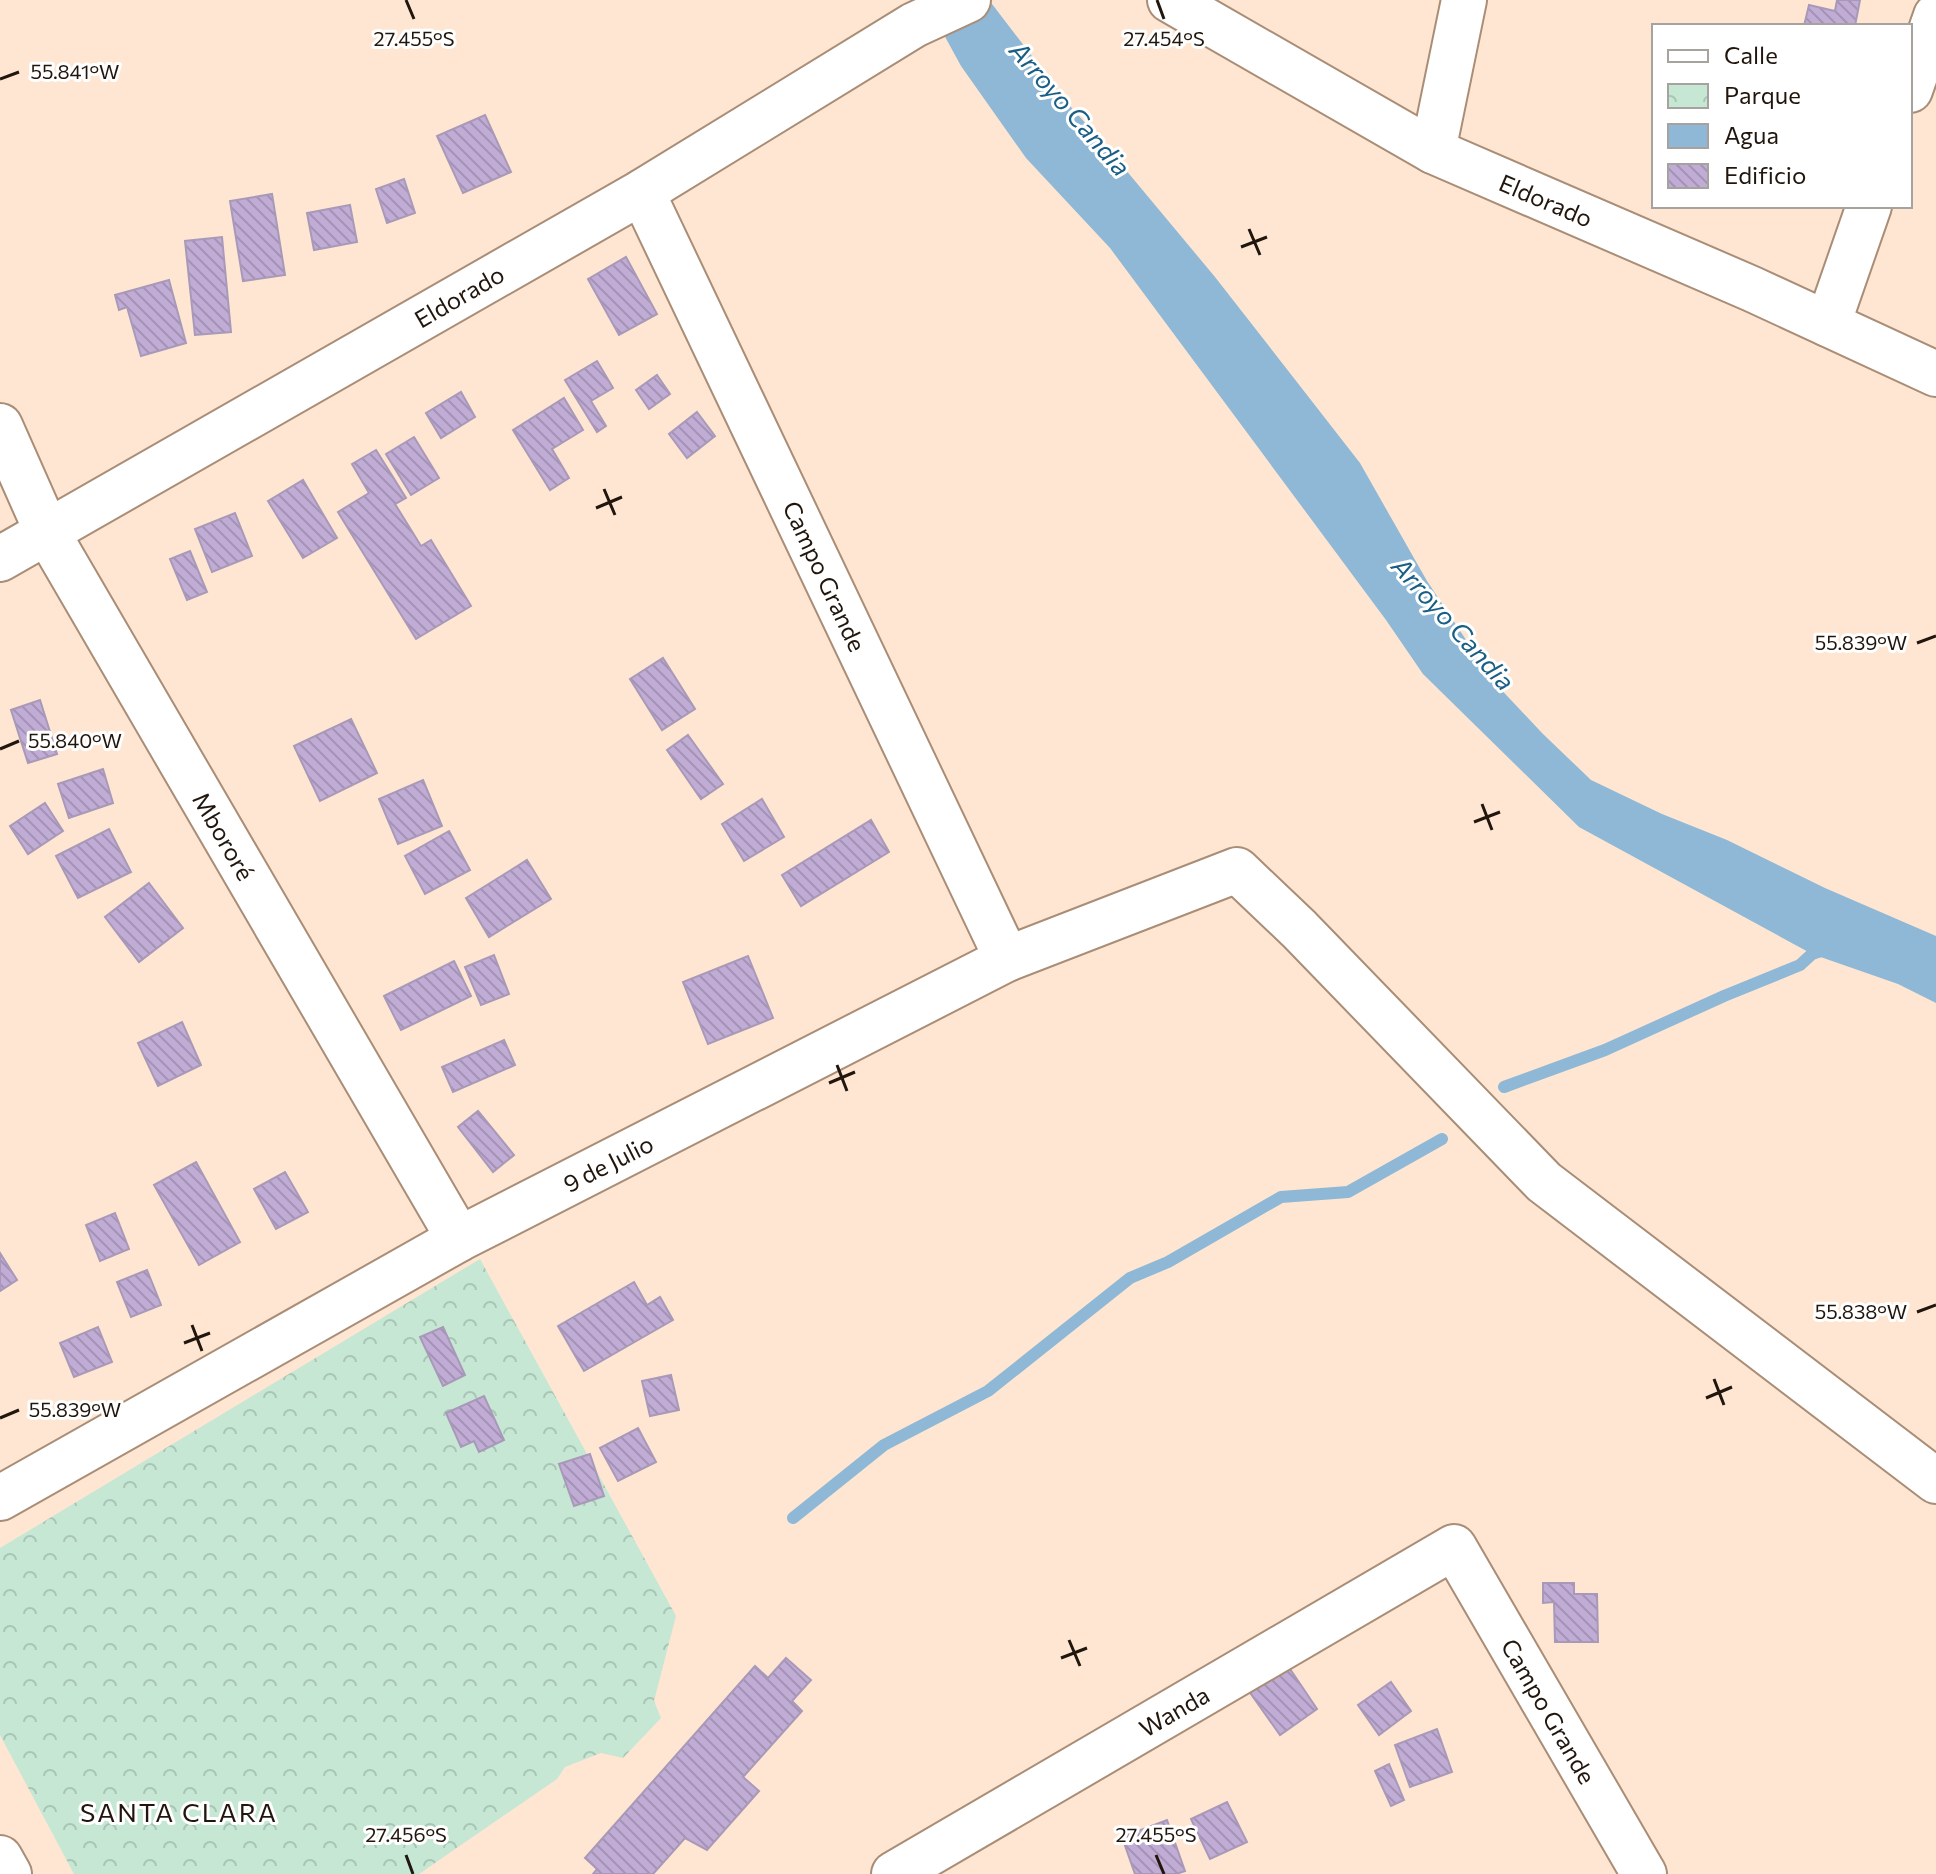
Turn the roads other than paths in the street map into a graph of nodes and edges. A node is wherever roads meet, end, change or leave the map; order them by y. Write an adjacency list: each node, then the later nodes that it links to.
1 (968, 0): 7 (street, Eldorado)
2 (1170, 0): 6 (street, Eldorado)
3 (1464, 0): 6 (street)
4 (1936, 16): 5 (street)
5 (1912, 84)
6 (1433, 151): 9 (street, Eldorado)
7 (642, 192): 12 (street, Eldorado); 14 (street, Campo Grande)
8 (1868, 208): 9 (street)
9 (1828, 324): 10 (street, Eldorado)
10 (1936, 374)
11 (0, 426): 12 (street, Mbororé)
12 (47, 532): 13 (street, Eldorado); 15 (street, Mbororé)
13 (0, 559)
14 (1007, 959): 15 (street, 9 de Julio); 16 (street, 9 de Julio)
15 (459, 1239): 17 (street, 9 de Julio)
16 (1936, 1481)
17 (0, 1498)
18 (1454, 1547): 21 (street, Wanda); 22 (street, Campo Grande)
19 (0, 1858): 20 (street)
20 (9, 1874)
21 (894, 1874)
22 (1644, 1874)

